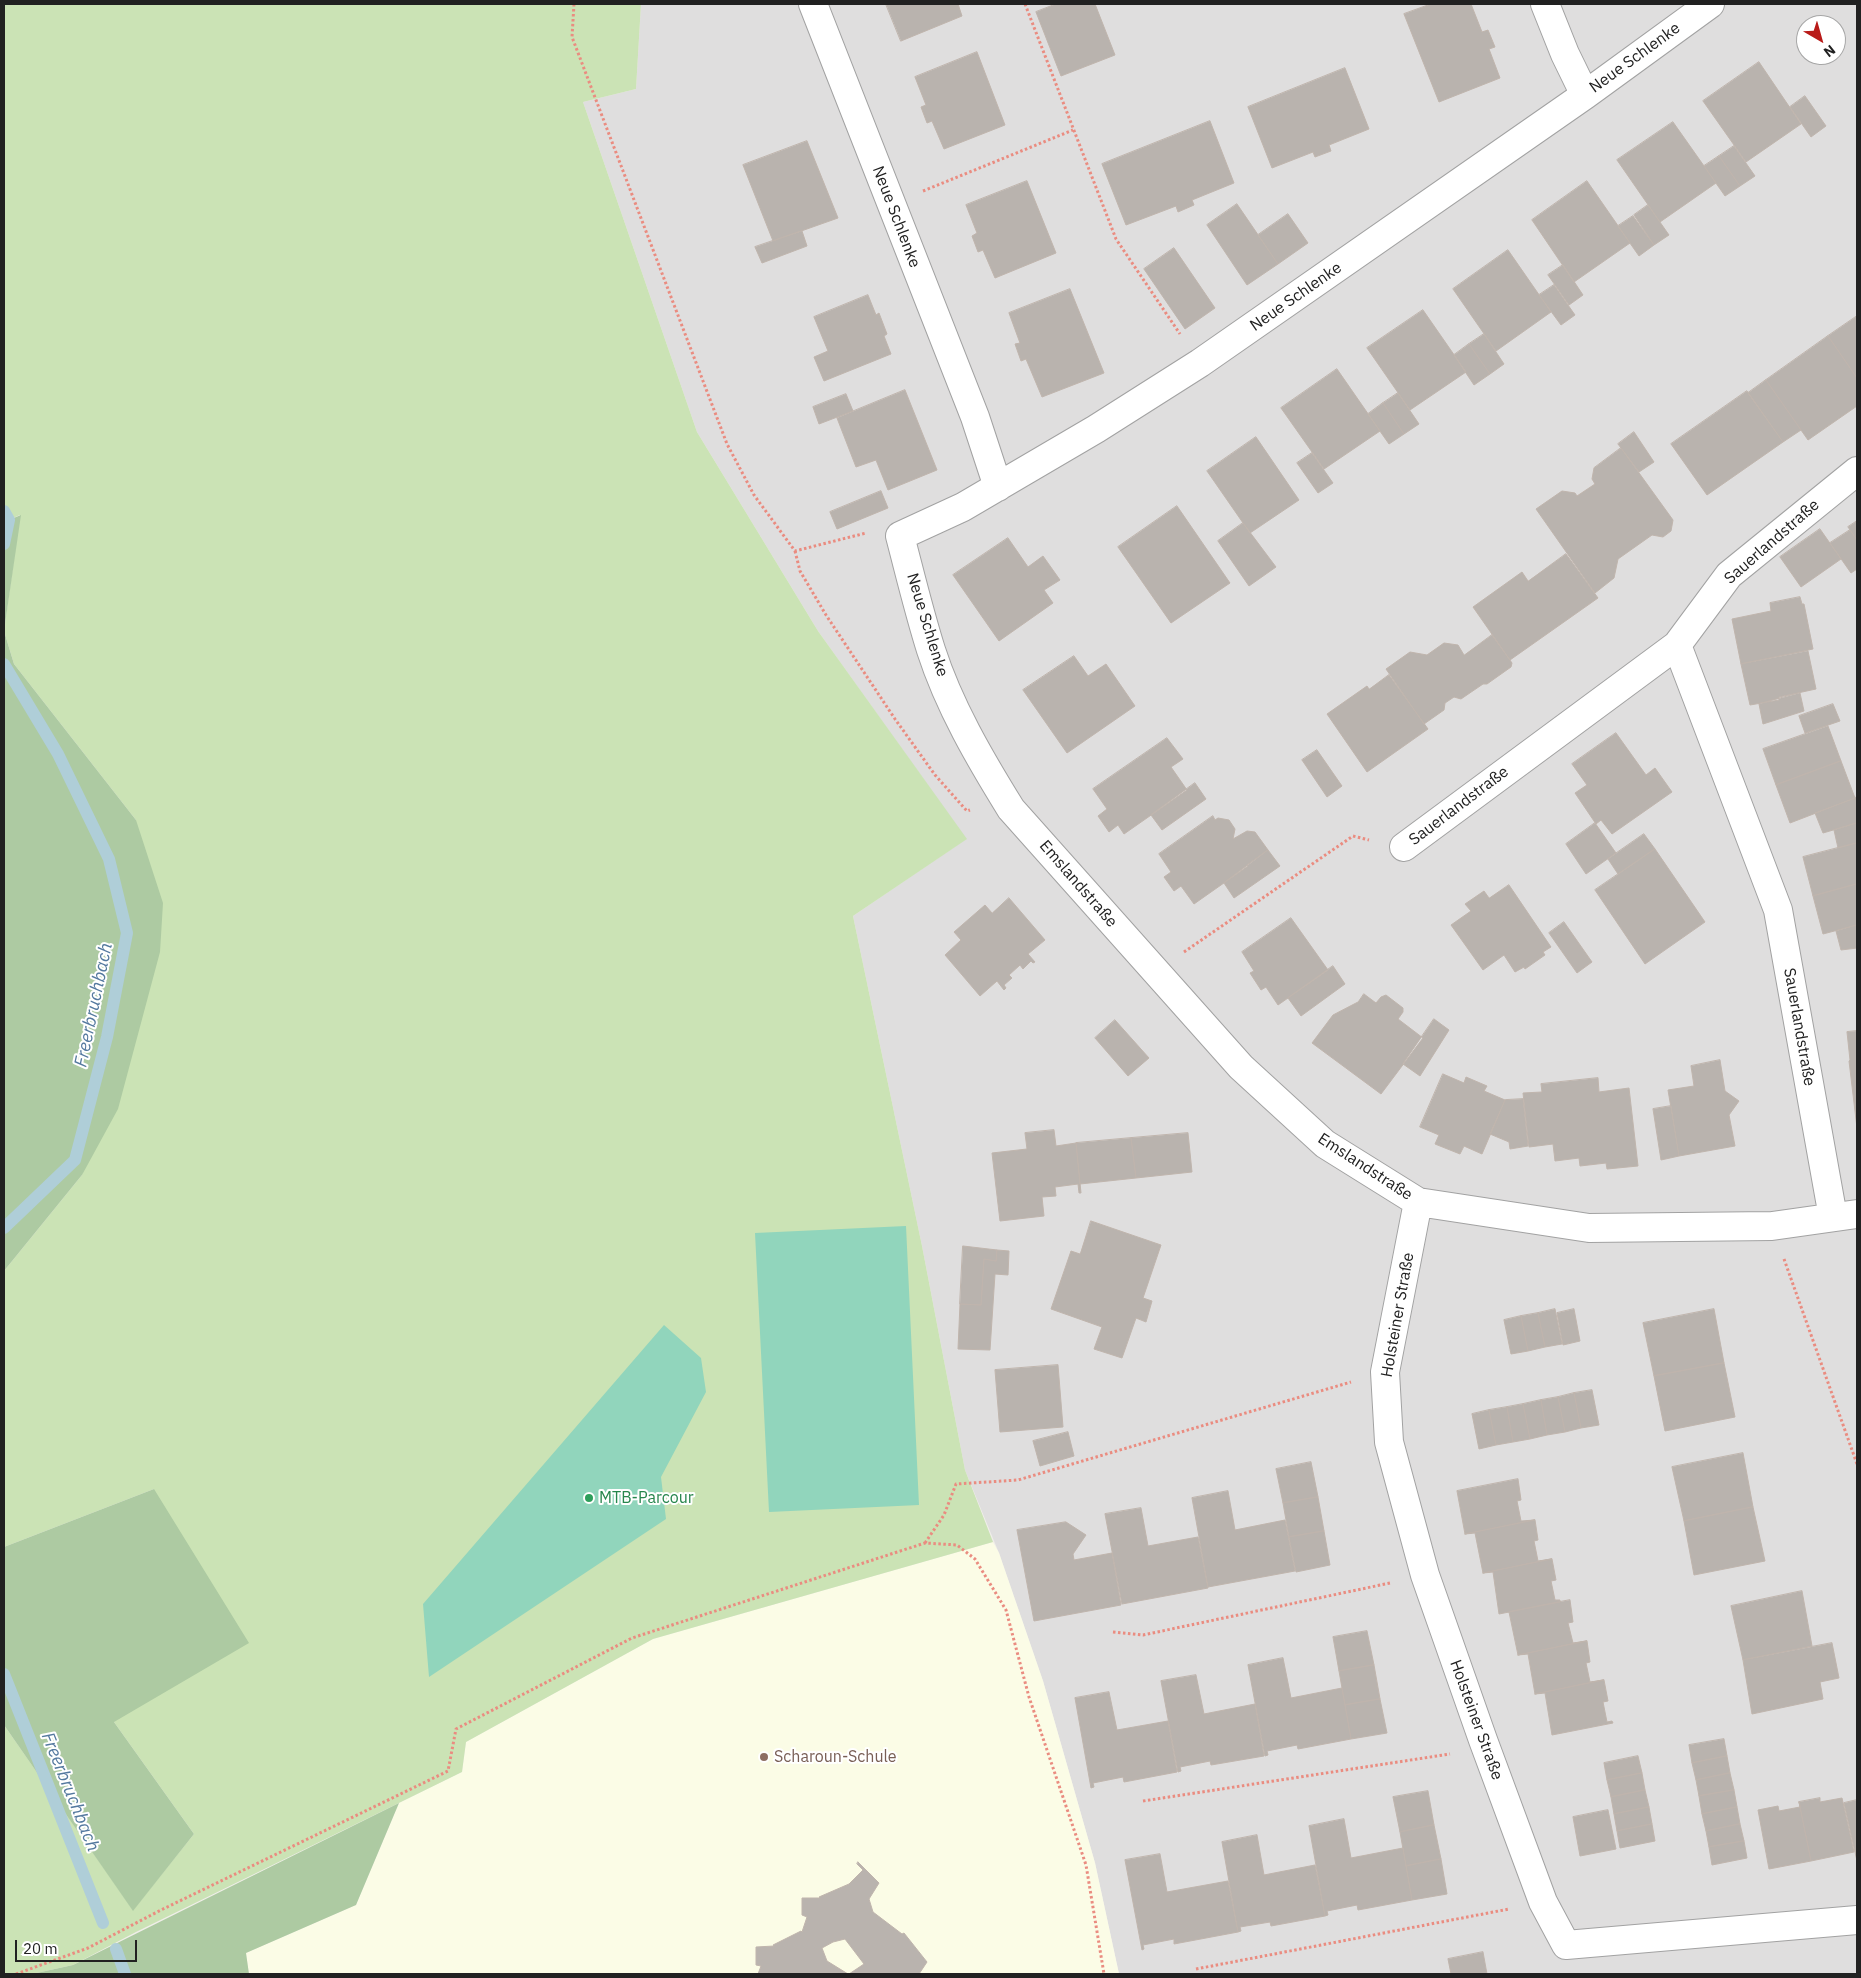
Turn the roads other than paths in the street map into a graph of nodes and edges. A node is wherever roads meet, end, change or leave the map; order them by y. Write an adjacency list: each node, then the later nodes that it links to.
1 (813, 4): 6 (street, Neue Schlenke)
2 (1545, 4): 4 (street, Neue Schlenke)
3 (1710, 4): 4 (street, Neue Schlenke)
4 (1586, 95): 6 (street, Neue Schlenke)
5 (1857, 471): 7 (street, Sauerlandstraße)
6 (998, 487): 8 (street, Neue Schlenke)
7 (1677, 645): 9 (street, Sauerlandstraße); 11 (street, Sauerlandstraße)
8 (1006, 800): 10 (street, Emslandstraße)
9 (1404, 847)
10 (1418, 1202): 11 (street, Emslandstraße); 12 (street, Holsteiner Straße)
11 (1845, 1216)
12 (1857, 1920)

